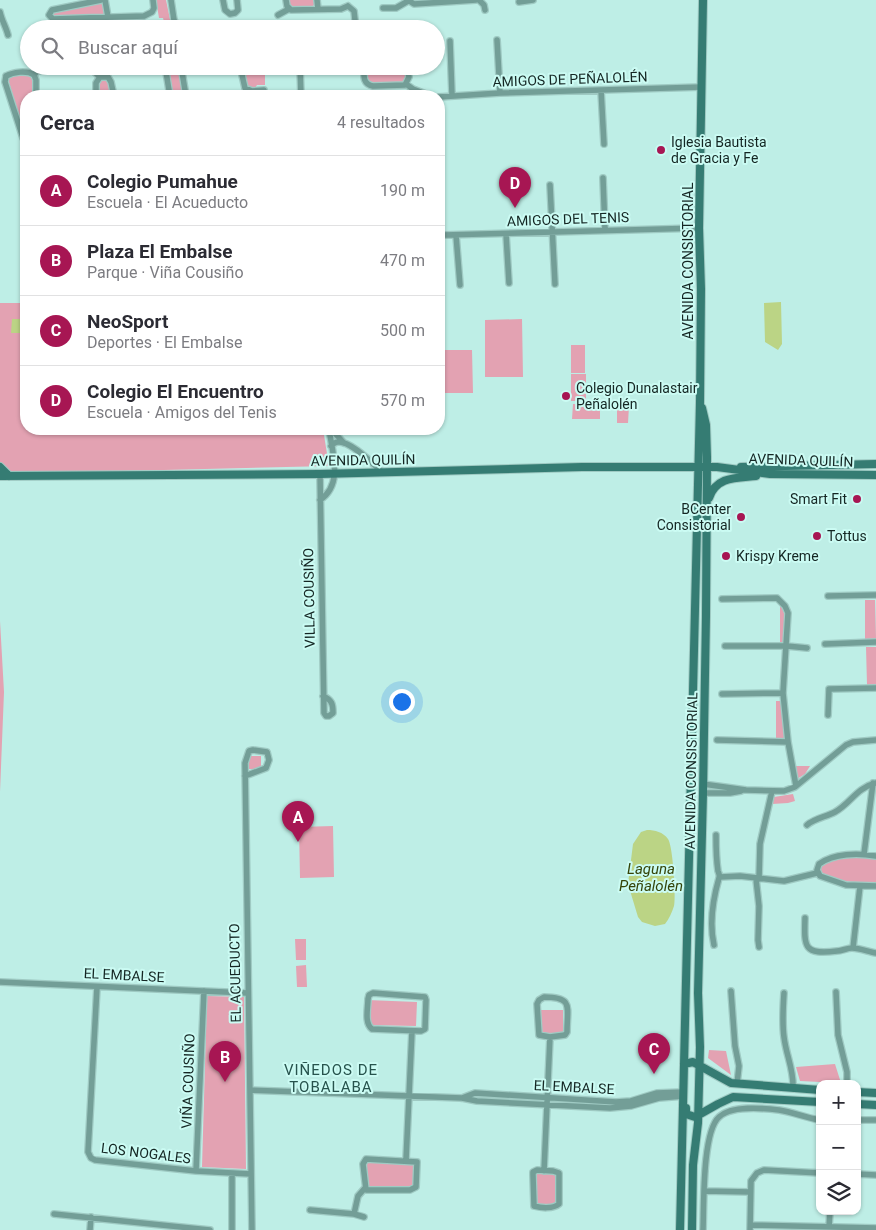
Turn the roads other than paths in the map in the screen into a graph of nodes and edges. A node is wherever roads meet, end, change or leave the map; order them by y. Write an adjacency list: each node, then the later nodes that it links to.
1 (101, 0): 22 (street)
2 (105, 0): 22 (street)
3 (153, 0): 22 (street)
4 (171, 0): 23 (street)
5 (223, 0): 6 (street)
6 (237, 0)
7 (286, 0): 17 (street)
8 (317, 0): 18 (street)
9 (478, 0): 13 (street); 19 (street)
10 (533, 0): 14 (street)
11 (703, 0): 42 (main road, AVENIDA CONSISTORIAL)
12 (408, 1): 13 (street); 16 (street)
13 (444, 1)
14 (519, 2)
15 (349, 3): 18 (street); 24 (street)
16 (383, 8)
17 (289, 9): 18 (street); 21 (street)
18 (318, 9)
19 (485, 10)
20 (0, 12): 25 (street)
21 (278, 15)
22 (108, 17)
23 (174, 20)
24 (355, 20)
25 (1, 26): 26 (street)
26 (8, 35)
27 (498, 40): 54 (street)
28 (450, 41): 55 (street)
29 (0, 73): 39 (street)
30 (20, 73): 39 (street)
31 (34, 75): 43 (street)
32 (100, 75): 40 (street)
33 (166, 75): 46 (street)
34 (182, 75): 47 (street)
35 (243, 75): 48 (street)
36 (300, 75): 51 (street)
37 (364, 75): 41 (street)
38 (409, 75): 41 (street)
39 (6, 76): 57 (street)
40 (103, 77): 44 (street); 45 (street)
41 (406, 84): 52 (street)
42 (702, 87): 53 (street, AMIGOS DE PEÑALOLÉN); 61 (main road, AVENIDA CONSISTORIAL)
43 (36, 90)
44 (96, 90)
45 (113, 90)
46 (169, 90)
47 (185, 90)
48 (247, 90)
49 (247, 90): 50 (street)
50 (264, 90)
51 (301, 90)
52 (416, 90)
53 (601, 90): 54 (street, AMIGOS DE PEÑALOLÉN); 58 (street)
54 (500, 93): 55 (street, AMIGOS DE PEÑALOLÉN)
55 (452, 95): 56 (street, AMIGOS DE PEÑALOLÉN)
56 (445, 96)
57 (20, 129)
58 (604, 144)
59 (603, 178): 62 (street)
60 (550, 184): 63 (street)
61 (699, 228): 62 (street, AMIGOS DEL TENIS); 70 (main road, AVENIDA CONSISTORIAL)
62 (605, 230): 63 (street, AMIGOS DEL TENIS)
63 (552, 232): 64 (street, AMIGOS DEL TENIS); 68 (street)
64 (506, 234): 66 (street, AMIGOS DEL TENIS); 67 (street)
65 (445, 235): 66 (street, AMIGOS DEL TENIS)
66 (456, 235): 69 (street)
67 (509, 282)
68 (555, 284)
69 (460, 285)
70 (700, 402): 77 (main road, AVENIDA CONSISTORIAL); 78 (main road, AVENIDA CONSISTORIAL)
71 (330, 435): 74 (street)
72 (336, 435): 73 (street)
73 (344, 442): 74 (street); 80 (street)
74 (331, 446): 81 (street)
75 (876, 464): 79 (main road, AVENIDA QUILÍN)
76 (0, 467): 86 (main road)
77 (697, 468): 78 (main road, AVENIDA QUILÍN); 80 (main road, AVENIDA QUILÍN); 91 (main road, AVENIDA CONSISTORIAL)
78 (707, 468): 79 (main road, AVENIDA QUILÍN); 88 (main road, AVENIDA CONSISTORIAL)
79 (726, 468): 83 (main road, AVENIDA QUILÍN)
80 (382, 472): 81 (main road, AVENIDA QUILÍN)
81 (335, 473): 82 (main road, AVENIDA QUILÍN); 87 (street)
82 (320, 474): 86 (main road, AVENIDA QUILÍN); 87 (street, VILLA COUSIÑO)
83 (770, 474): 84 (main road, AVENIDA QUILÍN); 88 (main road)
84 (876, 475)
85 (0, 476): 86 (main road, AVENIDA QUILÍN)
86 (9, 476)
87 (320, 500): 104 (street, VILLA COUSIÑO)
88 (706, 507): 93 (main road, AVENIDA CONSISTORIAL)
89 (876, 595): 90 (street)
90 (828, 596)
91 (695, 599): 93 (main road); 94 (main road, AVENIDA CONSISTORIAL)
92 (722, 599): 99 (street)
93 (706, 600): 95 (main road, AVENIDA CONSISTORIAL)
94 (694, 633): 95 (main road); 119 (main road, AVENIDA CONSISTORIAL)
95 (705, 634): 112 (main road, AVENIDA CONSISTORIAL)
96 (876, 642): 97 (street)
97 (825, 644)
98 (725, 646): 99 (street)
99 (787, 646): 100 (street); 102 (street)
100 (807, 648)
101 (876, 688): 105 (street)
102 (784, 693): 103 (street); 108 (street)
103 (722, 694)
104 (323, 696)
105 (828, 715)
106 (718, 740): 108 (street)
107 (876, 740): 111 (street)
108 (788, 742): 111 (street)
109 (245, 776): 109 (street, EL ACUEDUCTO); 135 (street, EL ACUEDUCTO)
110 (874, 783): 114 (street); 116 (street)
111 (796, 786): 113 (street)
112 (703, 788): 113 (street); 121 (main road, AVENIDA CONSISTORIAL)
113 (772, 791): 122 (street)
114 (807, 826)
115 (716, 835): 120 (street)
116 (864, 854): 117 (street); 118 (street)
117 (876, 856)
118 (817, 872): 122 (street); 123 (street)
119 (688, 877): 121 (main road); 139 (main road, AVENIDA CONSISTORIAL)
120 (720, 877): 122 (street); 126 (street)
121 (701, 878): 140 (main road, AVENIDA CONSISTORIAL)
122 (757, 879): 127 (street)
123 (860, 886): 124 (street); 128 (street)
124 (876, 886)
125 (805, 918): 128 (street)
126 (714, 945)
127 (759, 948)
128 (853, 948): 129 (street)
129 (876, 953)
130 (0, 982): 131 (street, EL EMBALSE)
131 (96, 987): 132 (street, EL EMBALSE); 160 (street, LOS NOGALES)
132 (204, 991): 135 (street, EL EMBALSE); 160 (street, VIÑA COUSIÑO)
133 (731, 991): 142 (street)
134 (836, 992): 141 (street)
135 (247, 993): 144 (street, EL ACUEDUCTO)
136 (784, 993): 143 (street)
137 (412, 1031): 137 (street); 149 (street)
138 (550, 1037): 138 (street); 150 (street)
139 (684, 1064): 140 (main road); 148 (main road, AVENIDA CONSISTORIAL)
140 (699, 1065): 142 (main road); 154 (main road, AVENIDA CONSISTORIAL)
141 (847, 1080)
142 (737, 1084): 143 (main road)
143 (793, 1088): 145 (main road)
144 (250, 1090): 149 (street, EL EMBALSE); 163 (street, EL ACUEDUCTO)
145 (816, 1090)
146 (861, 1092): 147 (main road)
147 (876, 1093)
148 (684, 1094): 150 (street, EL EMBALSE); 154 (main road); 183 (main road, AVENIDA CONSISTORIAL)
149 (409, 1096): 150 (street, EL EMBALSE); 158 (street)
150 (547, 1102): 159 (street)
151 (816, 1102): 154 (main road)
152 (861, 1104): 153 (main road)
153 (876, 1105)
154 (698, 1116): 184 (main road, AVENIDA CONSISTORIAL)
155 (816, 1119): 167 (street)
156 (861, 1120): 157 (street)
157 (876, 1120)
158 (406, 1160): 166 (street); 166 (street)
159 (544, 1170): 159 (street)
160 (196, 1171): 162 (street, LOS NOGALES)
161 (816, 1173): 168 (street)
162 (232, 1174): 163 (street, LOS NOGALES); 181 (street)
163 (251, 1174): 182 (street, EL ACUEDUCTO)
164 (861, 1174): 165 (street)
165 (876, 1175)
166 (365, 1188): 171 (street)
167 (704, 1191): 168 (street); 185 (street)
168 (750, 1192): 175 (street)
169 (310, 1210): 171 (street)
170 (54, 1214): 173 (street)
171 (354, 1214): 174 (street)
172 (830, 1215): 176 (street)
173 (91, 1217): 177 (street); 179 (street)
174 (364, 1217)
175 (750, 1227): 176 (street)
176 (829, 1227): 178 (street)
177 (178, 1228): 180 (street)
178 (876, 1228)
179 (90, 1230)
180 (210, 1230)
181 (232, 1230)
182 (252, 1230)
183 (680, 1230)
184 (692, 1230)
185 (703, 1230)

